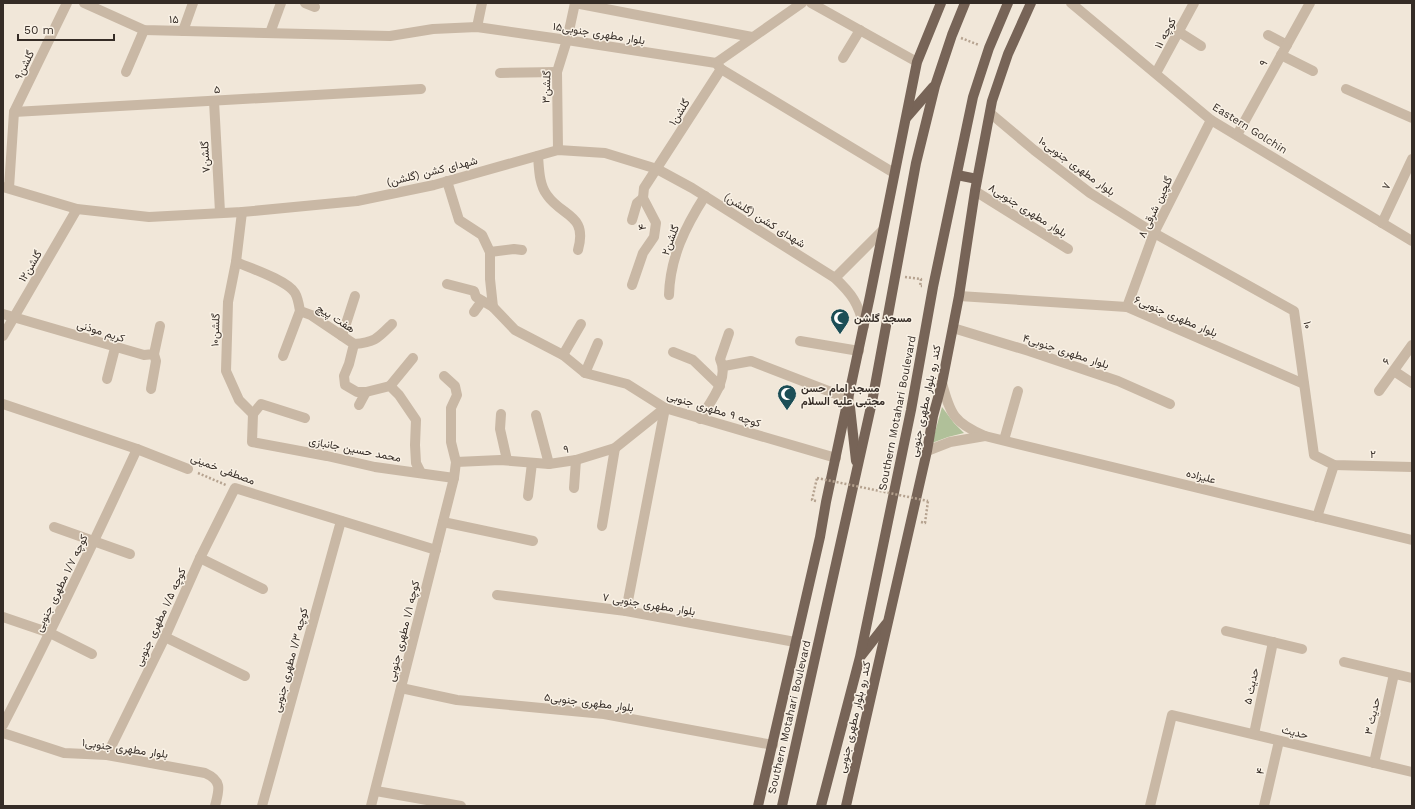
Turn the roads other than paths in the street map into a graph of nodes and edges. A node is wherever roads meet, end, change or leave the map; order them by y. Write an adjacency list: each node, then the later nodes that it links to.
1 (67, 3): 42 (street, گلشن۹)
2 (84, 3): 19 (street, ۱۵)
3 (193, 3): 21 (street)
4 (282, 3): 23 (street)
5 (305, 3): 17 (street)
6 (482, 3): 18 (street)
7 (575, 3): 25 (street); 26 (street, گلشن۳)
8 (802, 3): 25 (street)
9 (811, 3): 20 (street)
10 (941, 3): 31 (main road)
11 (966, 3): 38 (main road, ُSouthern Motahari Boulevard)
12 (1008, 3): 53 (main road, ُSouthern Motahari Boulevard)
13 (1031, 3): 43 (main road, کند رو بلوار مطهری جنوبی)
14 (1071, 3): 37 (street, Eastern Golchin)
15 (1194, 3): 22 (street, کوچه ۱۱)
16 (1310, 3): 27 (street, ۹)
17 (315, 7)
18 (477, 27): 23 (street, بلوار مطهری جنوبی۱۵); 26 (street, بلوار مطهری جنوبی۱۵)
19 (144, 30): 21 (street, ۱۵); 34 (street)
20 (860, 30): 30 (street); 31 (street)
21 (183, 31): 23 (street, ۱۵)
22 (1179, 32): 28 (street); 37 (street, کوچه ۱۱)
23 (270, 33)
24 (1268, 35): 27 (street)
25 (752, 38): 32 (street)
26 (567, 40): 32 (street, بلوار مطهری جنوبی۱۵); 36 (street, گلشن۳)
27 (1287, 45): 29 (street, ۹)
28 (1201, 46)
29 (1281, 55): 33 (street); 47 (street, ۹)
30 (843, 58)
31 (917, 62): 45 (main road)
32 (719, 66): 51 (street, گلشن۱); 52 (street, بلوار مطهری جنوبی۱۵)
33 (1313, 71)
34 (126, 72)
35 (500, 72): 36 (street)
36 (557, 72): 48 (street, گلشن۳)
37 (1156, 73): 46 (street, Eastern Golchin)
38 (935, 86): 45 (main road); 143 (main road, ُSouthern Motahari Boulevard)
39 (421, 89): 41 (street, ۵)
40 (1346, 89): 44 (street)
41 (214, 101): 42 (street, ۵); 61 (street, گلشن۷)
42 (14, 112): 56 (street, گلشن۹)
43 (990, 113): 54 (main road, کند رو بلوار مطهری جنوبی); 66 (street, بلوار مطهری جنوبی۱۰)
44 (1412, 118)
45 (906, 119): 52 (main road)
46 (1211, 120): 47 (street, Eastern Golchin); 66 (street, ۸ گلچین شرقی)
47 (1237, 135): 64 (street, Eastern Golchin)
48 (558, 150): 49 (street, شهدای کشن (گلشن)); 51 (street, شهدای کشن (گلشن))
49 (538, 156): 55 (street, شهدای کشن (گلشن)); 70 (street)
50 (1412, 159): 64 (street, ۷)
51 (658, 169): 58 (street, شهدای کشن (گلشن)); 59 (street)
52 (894, 173): 65 (main road)
53 (957, 175): 54 (main road); 172 (main road, ُSouthern Motahari Boulevard)
54 (977, 179): 57 (main road, کند رو بلوار مطهری جنوبی)
55 (447, 181): 62 (street, شهدای کشن (گلشن)); 71 (street)
56 (6, 187): 60 (street, شهدای کشن (گلشن))
57 (975, 191): 68 (street, ۸بلوار مطهری جنوبی); 78 (main road, کند رو بلوار مطهری جنوبی)
58 (705, 196): 73 (street, شهدای کشن (گلشن)); 76 (street, گلشن۲)
59 (643, 198): 63 (street); 75 (street, ۴)
60 (78, 209): 61 (street, شهدای کشن (گلشن)); 85 (street, گلشن۱۲)
61 (220, 212): 62 (street, شهدای کشن (گلشن))
62 (242, 212): 72 (street, گلشن۱۰)
63 (632, 220)
64 (1382, 223): 67 (street, Eastern Golchin)
65 (883, 230): 73 (street); 89 (main road)
66 (1154, 233): 81 (street, ۸ گلچین شرقی); 112 (street, ۱۰)
67 (1412, 241)
68 (1068, 249)
69 (522, 250): 71 (street)
70 (578, 250)
71 (490, 252): 80 (street)
72 (236, 262): 82 (street, هفت پیچ); 124 (street, گلشن۱۰)
73 (835, 278): 89 (street, شهدای کشن (گلشن))
74 (447, 284): 79 (street, کوچه ۹ مطهری جنوبی)
75 (632, 285)
76 (669, 295)
77 (355, 296): 93 (street)
78 (959, 296): 81 (street, بلوار مطهری جنوبی۶); 90 (main road, کند رو بلوار مطهری جنوبی)
79 (482, 300): 80 (street, کوچه ۹ مطهری جنوبی); 83 (street)
80 (493, 307): 102 (street, کوچه ۹ مطهری جنوبی)
81 (1127, 307): 112 (street, بلوار مطهری جنوبی۶)
82 (300, 311): 93 (street, هفت پیچ); 103 (street)
83 (474, 312)
84 (3, 314): 85 (street, کریم موذنی)
85 (14, 317): 92 (street, گلشن۱۲); 98 (street, کریم موذنی)
86 (392, 324): 95 (street)
87 (581, 324): 102 (street)
88 (160, 326): 101 (street)
89 (864, 326): 99 (main road)
90 (952, 328): 110 (main road, کند رو بلوار مطهری جنوبی); 121 (street, بلوار مطهری جنوبی۴)
91 (730, 333): 105 (street)
92 (3, 336)
93 (342, 336): 95 (street, هفت پیچ)
94 (800, 341): 99 (street)
95 (354, 344): 118 (street, هفت پیچ)
96 (598, 344): 107 (street)
97 (1412, 345): 106 (street, ۶)
98 (115, 348): 101 (street, کریم موذنی); 109 (street)
99 (858, 351): 119 (main road)
100 (673, 352): 114 (street)
101 (154, 354): 115 (street)
102 (563, 355): 107 (street, کوچه ۹ مطهری جنوبی)
103 (283, 356)
104 (413, 358): 113 (street)
105 (724, 366): 114 (street); 119 (street)
106 (1394, 371): 111 (street); 117 (street, ۶)
107 (585, 373): 123 (street, کوچه ۹ مطهری جنوبی)
108 (444, 376): 137 (street)
109 (107, 379)
110 (942, 383): 129 (street, علیزاده); 133 (main road, کند رو بلوار مطهری جنوبی)
111 (1412, 383)
112 (1304, 384): 140 (street, ۱۰)
113 (390, 386): 118 (street); 144 (street)
114 (720, 386): 128 (street)
115 (151, 389)
116 (1018, 391): 130 (street)
117 (1380, 391)
118 (366, 392): 122 (street)
119 (849, 399): 134 (main road); 143 (main road)
120 (3, 404): 131 (street, مصطفی خمینی)
121 (1170, 404)
122 (359, 405)
123 (665, 408): 128 (street, کوچه ۹ مطهری جنوبی); 132 (street, ۹); 162 (street)
124 (253, 414): 127 (street); 144 (street, محمد حسین جانبازی)
125 (501, 414): 135 (street)
126 (536, 415): 139 (street)
127 (305, 418)
128 (700, 419): 134 (street, کوچه ۹ مطهری جنوبی)
129 (984, 436): 130 (street, علیزاده); 133 (street, علیزاده)
130 (1004, 440): 149 (street, علیزاده)
131 (137, 448): 142 (street, مصطفی خمینی); 156 (street, کوچه ۱/۷ مطهری جنوبی)
132 (614, 448): 136 (street, ۹); 152 (street)
133 (927, 451): 164 (main road, کند رو بلوار مطهری جنوبی)
134 (836, 458): 168 (main road)
135 (507, 460): 137 (street, ۹); 138 (street, ۹)
136 (576, 460): 139 (street, ۹); 147 (street)
137 (456, 462): 145 (street, کوچه ۱/۱ مطهری جنوبی)
138 (532, 463): 139 (street, ۹); 148 (street)
139 (549, 464)
140 (1334, 465): 141 (street, ۲); 149 (street)
141 (1412, 467)
142 (188, 469)
143 (857, 469): 192 (main road, ُSouthern Motahari Boulevard)
144 (421, 473): 145 (street, محمد حسین جانبازی)
145 (454, 478): 151 (street, کوچه ۱/۱ مطهری جنوبی)
146 (235, 488): 150 (street, مصطفی خمینی); 159 (street, کوچه ۱/۵ مطهری جنوبی)
147 (574, 488)
148 (528, 496)
149 (1317, 517): 154 (street, علیزاده)
150 (341, 521): 157 (street, مصطفی خمینی); 188 (street, کوچه ۱/۳ مطهری جنوبی)
151 (443, 522): 155 (street); 157 (street, کوچه ۱/۱ مطهری جنوبی)
152 (602, 526)
153 (54, 527): 156 (street)
154 (1412, 540)
155 (533, 541)
156 (94, 542): 158 (street); 166 (street, کوچه ۱/۷ مطهری جنوبی)
157 (436, 550): 177 (street, کوچه ۱/۱ مطهری جنوبی)
158 (130, 554)
159 (200, 558): 160 (street); 167 (street, کوچه ۱/۵ مطهری جنوبی)
160 (263, 589)
161 (497, 595): 162 (street, ۷ بلوار مطهری جنوبی)
162 (626, 611): 168 (street, ۷ بلوار مطهری جنوبی)
163 (3, 617): 166 (street)
164 (888, 622): 172 (main road); 194 (main road, کند رو بلوار مطهری جنوبی)
165 (1226, 632): 169 (street)
166 (50, 633): 171 (street); 178 (street, کوچه ۱/۷ مطهری جنوبی)
167 (165, 637): 175 (street); 183 (street, کوچه ۱/۵ مطهری جنوبی)
168 (796, 642): 182 (main road)
169 (1273, 642): 170 (street); 180 (street, حدیث ۵)
170 (1302, 649)
171 (92, 654)
172 (860, 657): 193 (main road, ُSouthern Motahari Boulevard)
173 (1344, 662): 174 (street)
174 (1394, 674): 176 (street); 184 (street, حدیث ۳)
175 (245, 676)
176 (1412, 678)
177 (401, 688): 182 (street, ۵بلوار مطهری جنوبی); 186 (street, کوچه ۱/۱ مطهری جنوبی)
178 (3, 725)
179 (3, 733): 183 (street, ۱بلوار مطهری جنوبی)
180 (1254, 734): 181 (street, حدیث); 195 (street, حدیث)
181 (1279, 741): 184 (street, حدیث); 196 (street, ۴)
182 (773, 745): 191 (main road)
183 (106, 756): 187 (street, ۱بلوار مطهری جنوبی)
184 (1374, 763): 185 (street, حدیث)
185 (1412, 772)
186 (376, 791): 189 (street, کوچه ۱/۱ مطهری جنوبی); 190 (street)
187 (215, 806)
188 (262, 806)
189 (371, 806)
190 (461, 806)
191 (758, 806)
192 (782, 806)
193 (821, 806)
194 (846, 806)
195 (1150, 806)
196 (1264, 806)

